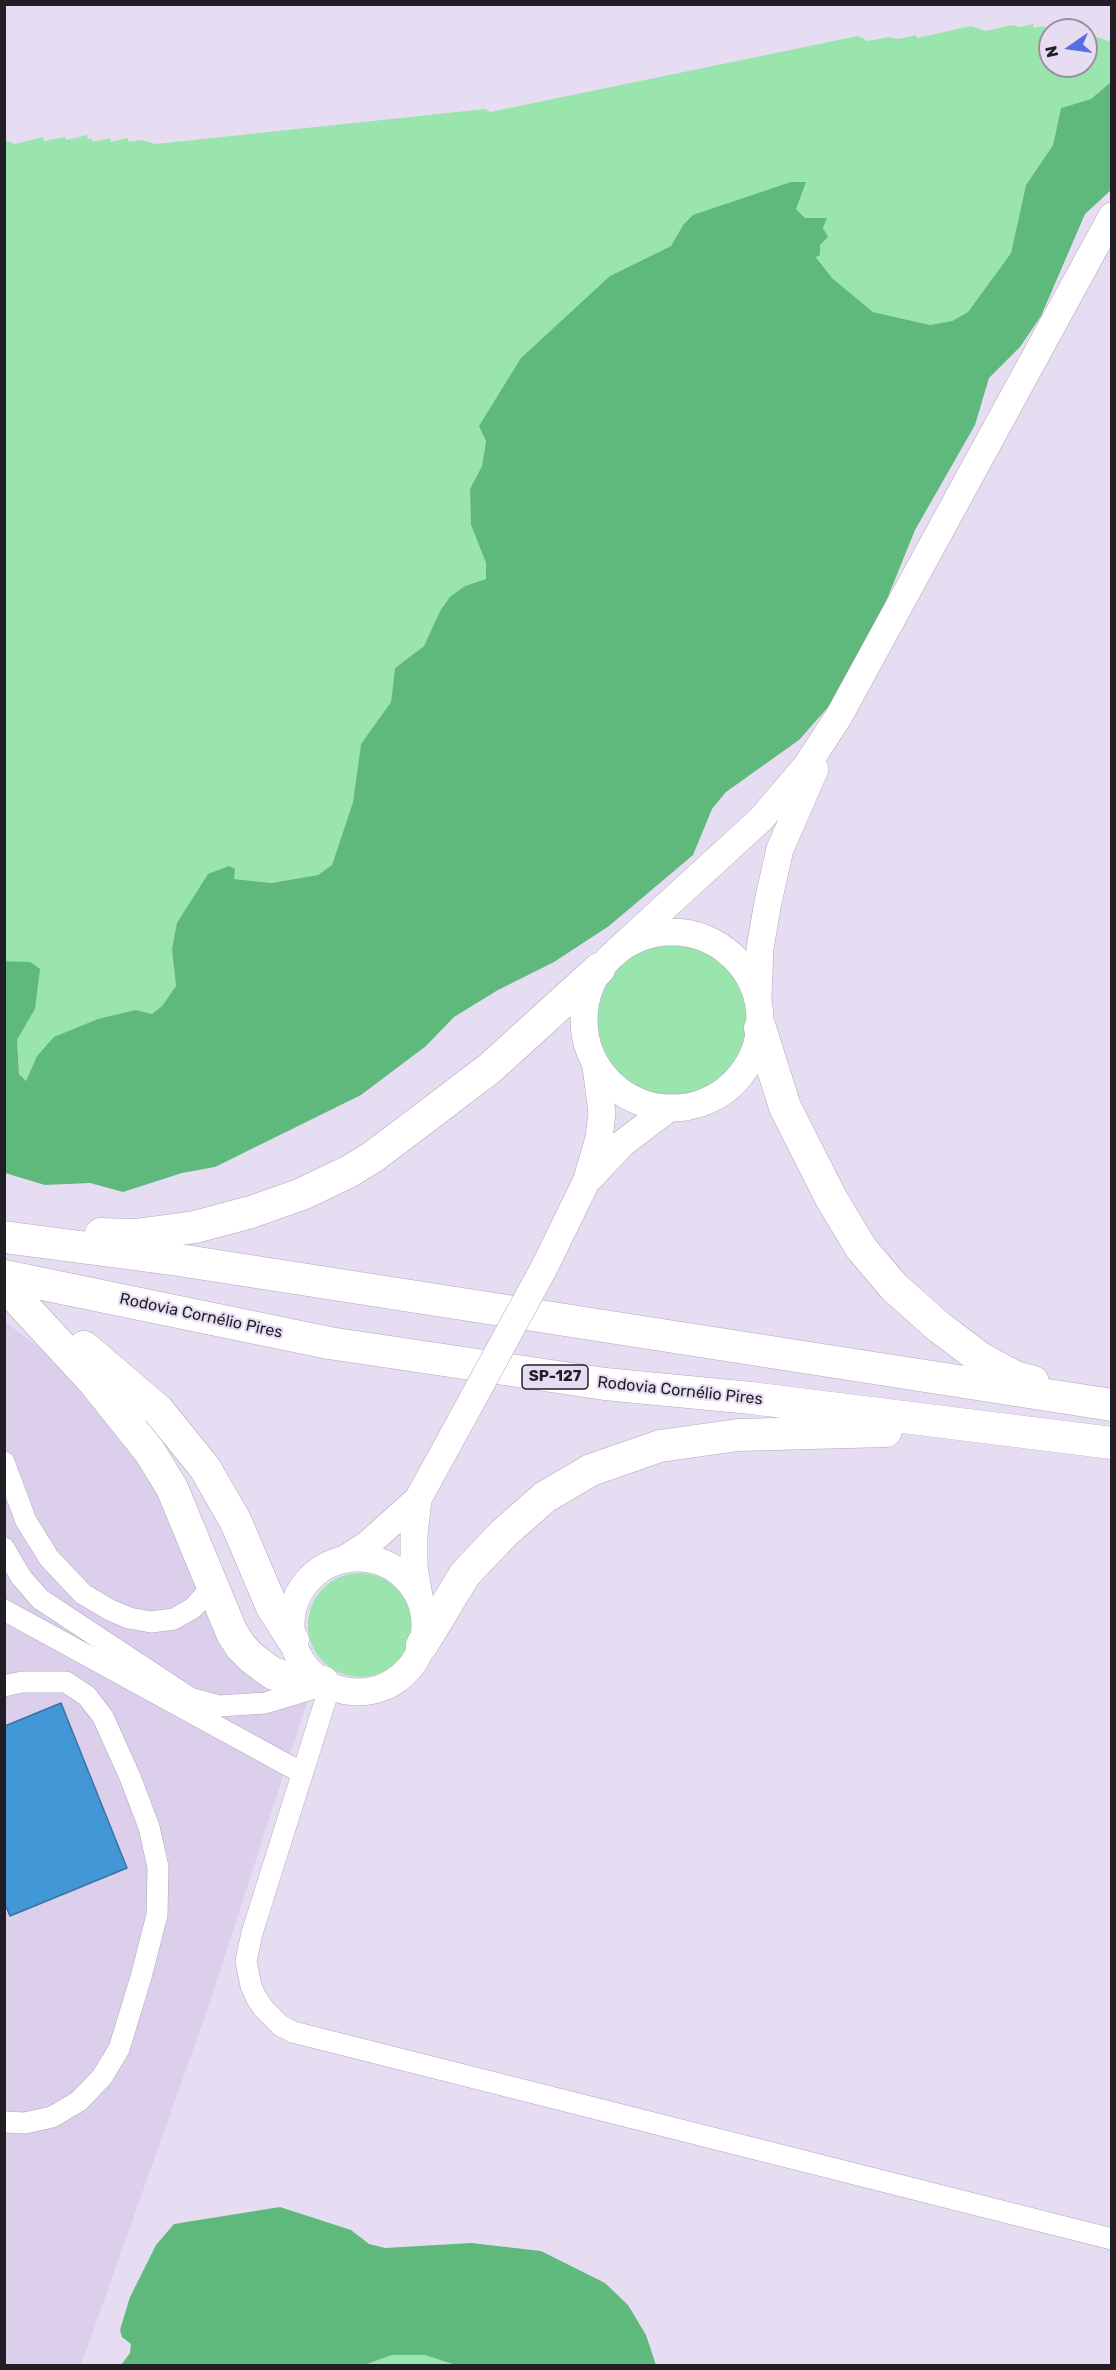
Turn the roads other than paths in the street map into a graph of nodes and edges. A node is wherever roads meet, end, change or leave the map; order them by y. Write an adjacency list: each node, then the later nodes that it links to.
1 (1112, 216): 2 (main road)
2 (839, 716): 3 (main road); 4 (main road)
3 (608, 960): 4 (main road); 5 (main road); 8 (highway)
4 (759, 1015): 6 (main road); 11 (highway)
5 (596, 1066): 6 (main road); 7 (main road)
6 (668, 1108): 7 (main road)
7 (586, 1182): 15 (main road, bridge)
8 (4, 1232)
9 (4, 1237): 11 (highway)
10 (10, 1290): 12 (highway, Rodovia Cornélio Pires / SP-127); 19 (highway); 22 (highway)
11 (1112, 1405)
12 (1005, 1429): 13 (highway, Rodovia Cornélio Pires / SP-127); 23 (highway)
13 (1112, 1443)
14 (4, 1462): 16 (street)
15 (418, 1499): 18 (main road); 20 (main road)
16 (35, 1536): 17 (street); 19 (street)
17 (5, 1549): 28 (street)
18 (345, 1559): 20 (main road); 22 (main road)
19 (213, 1586): 26 (highway)
20 (420, 1599): 23 (main road)
21 (4, 1610): 24 (street)
22 (293, 1640): 26 (main road)
23 (422, 1645): 26 (main road)
24 (80, 1651): 25 (street); 28 (street)
25 (66, 1682): 27 (street); 30 (street)
26 (327, 1684): 28 (street); 29 (street)
27 (4, 1686)
28 (188, 1703): 29 (street)
29 (302, 1773): 31 (street)
30 (4, 2122)
31 (1112, 2239)

